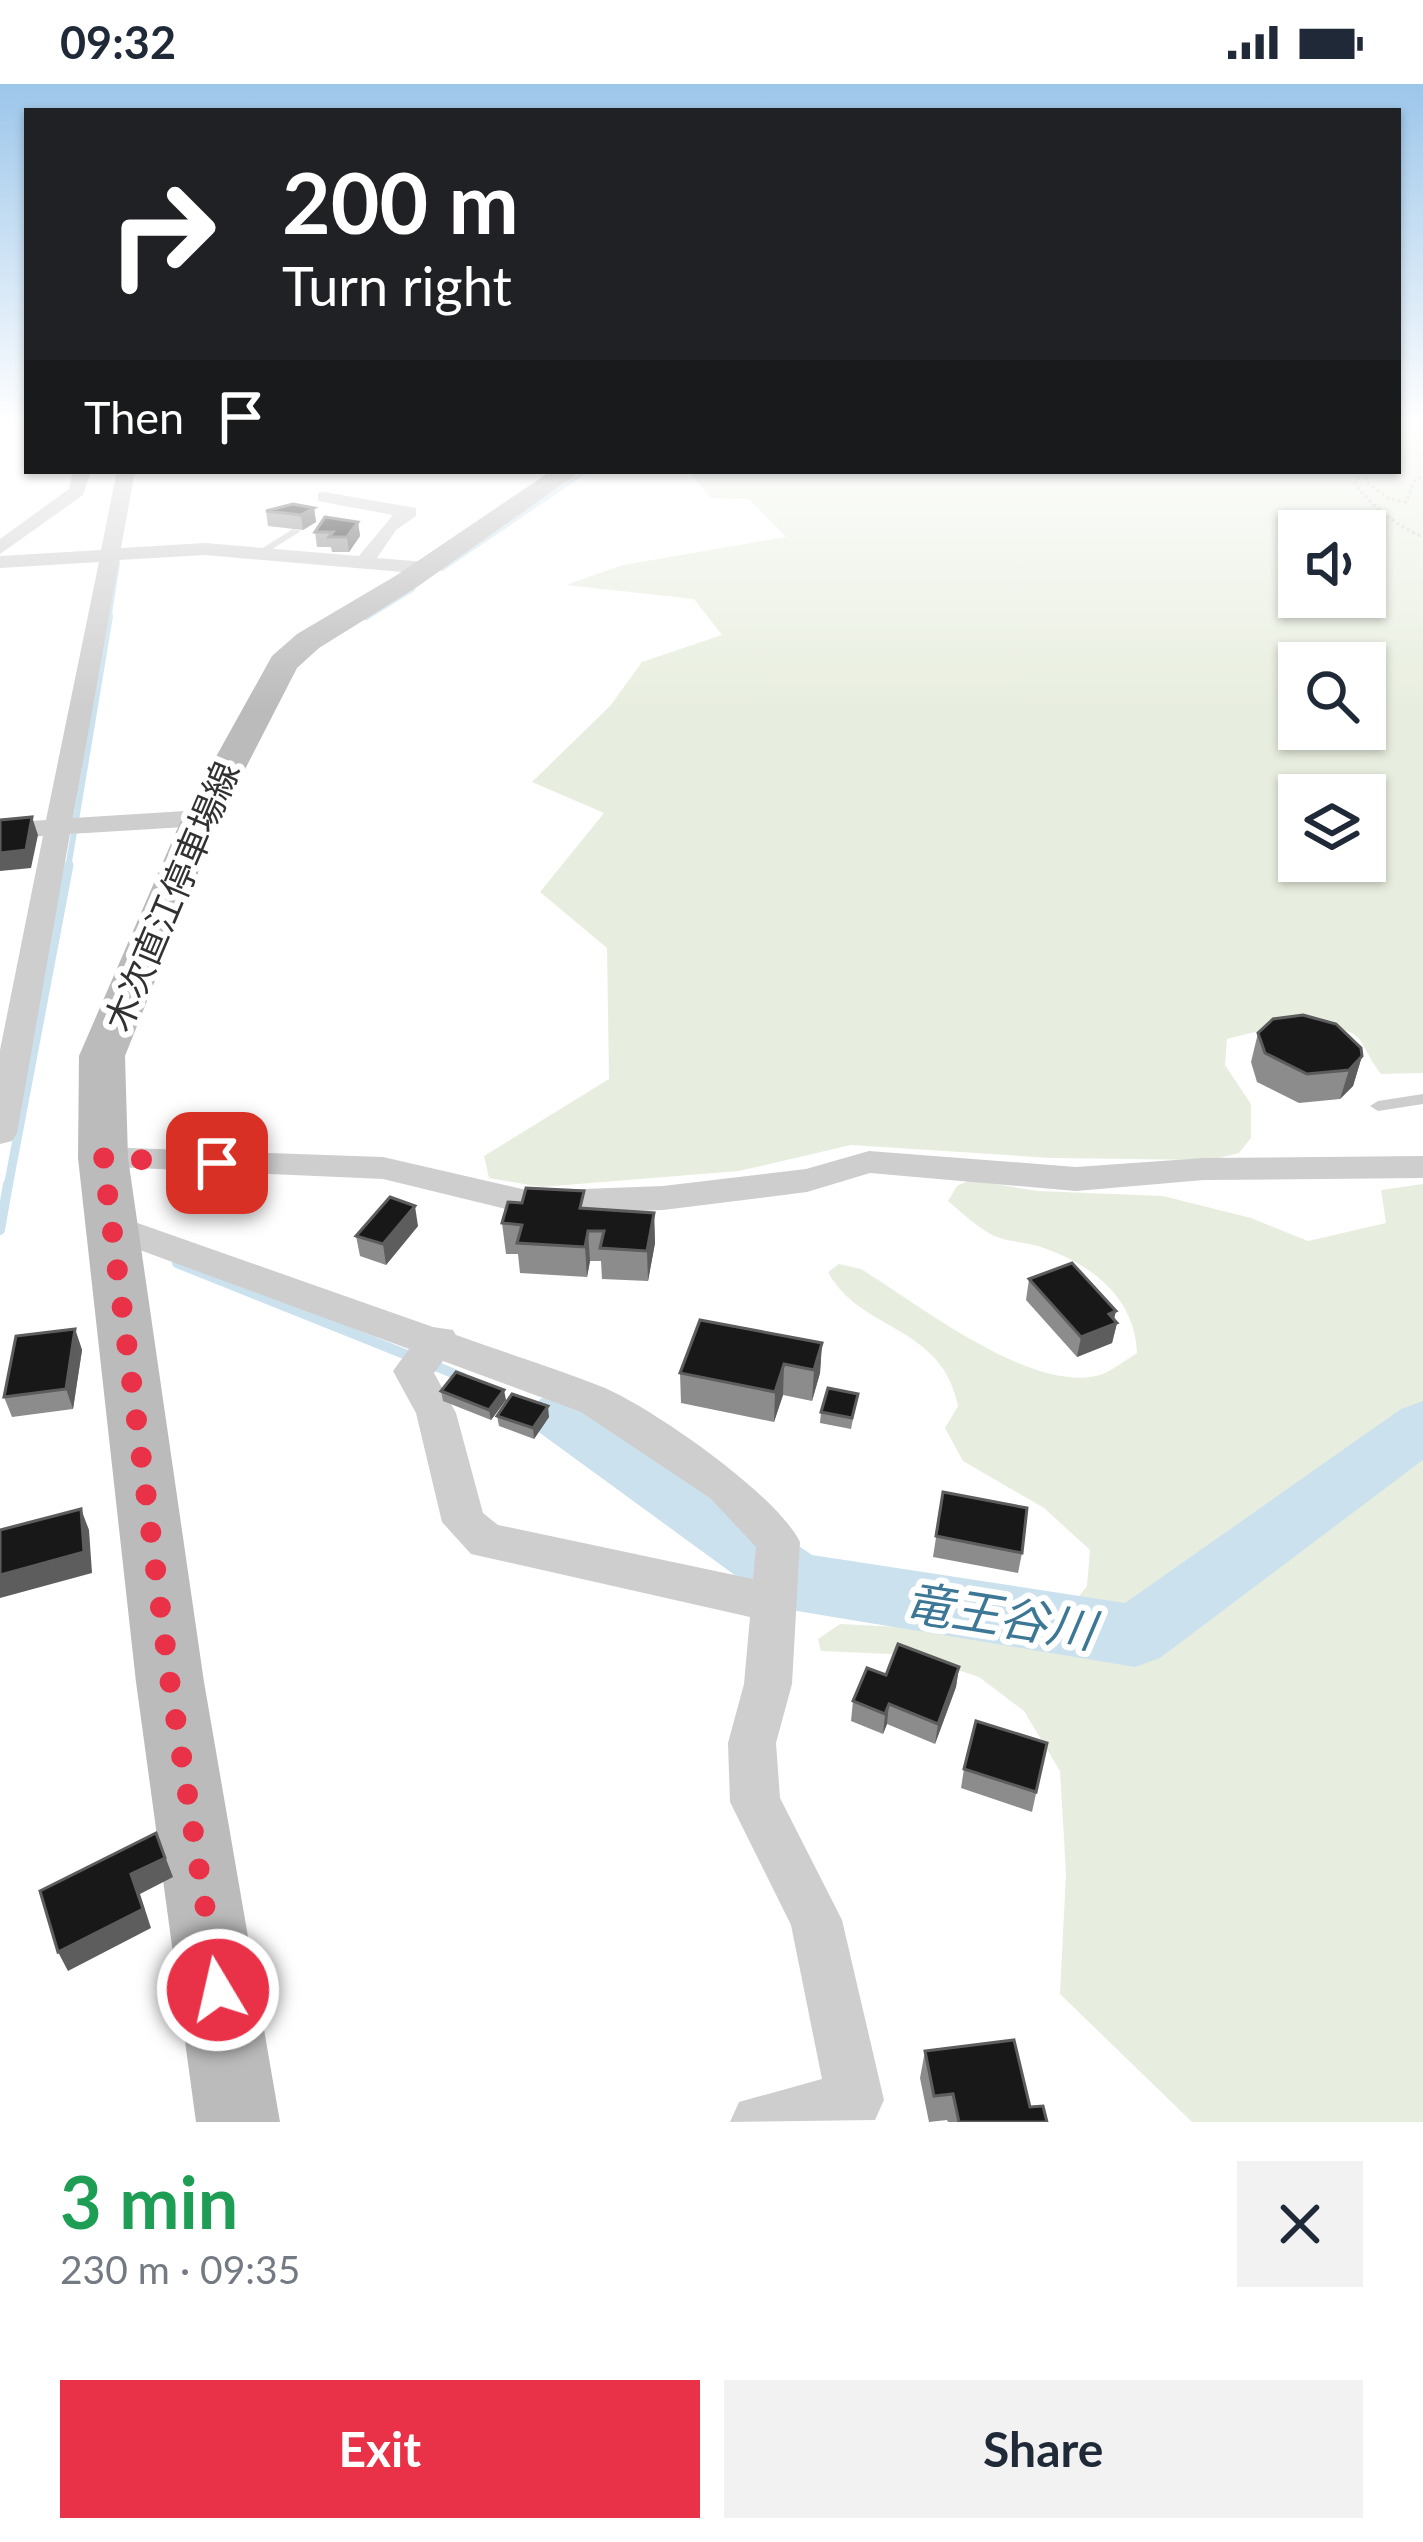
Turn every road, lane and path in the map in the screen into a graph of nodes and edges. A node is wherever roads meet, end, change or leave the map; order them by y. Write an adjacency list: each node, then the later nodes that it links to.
1 (38, 519): 8 (street)
2 (117, 519): 9 (street)
3 (398, 519): 12 (street)
4 (498, 519): 13 (main road, 木次直江停車場線)
5 (1387, 519): 7 (path)
6 (296, 531): 10 (lane)
7 (1423, 538)
8 (0, 548)
9 (110, 554): 10 (street); 11 (street); 15 (street)
10 (258, 554): 12 (street)
11 (0, 562)
12 (364, 563): 13 (street)
13 (426, 568): 14 (main road, 木次直江停車場線)
14 (201, 818): 15 (street); 20 (main road, 木次直江停車場線)
15 (58, 826): 16 (street); 19 (street)
16 (0, 831)
17 (1423, 1099): 18 (lane)
18 (1378, 1106)
19 (0, 1133)
20 (103, 1158): 21 (street); 22 (main road, 木次直江停車場線)
21 (1423, 1167)
22 (112, 1226): 23 (street); 25 (main road, 木次直江停車場線)
23 (439, 1340): 24 (street); 24 (street)
24 (774, 1603): 26 (street)
25 (238, 2122)
26 (759, 2122)

